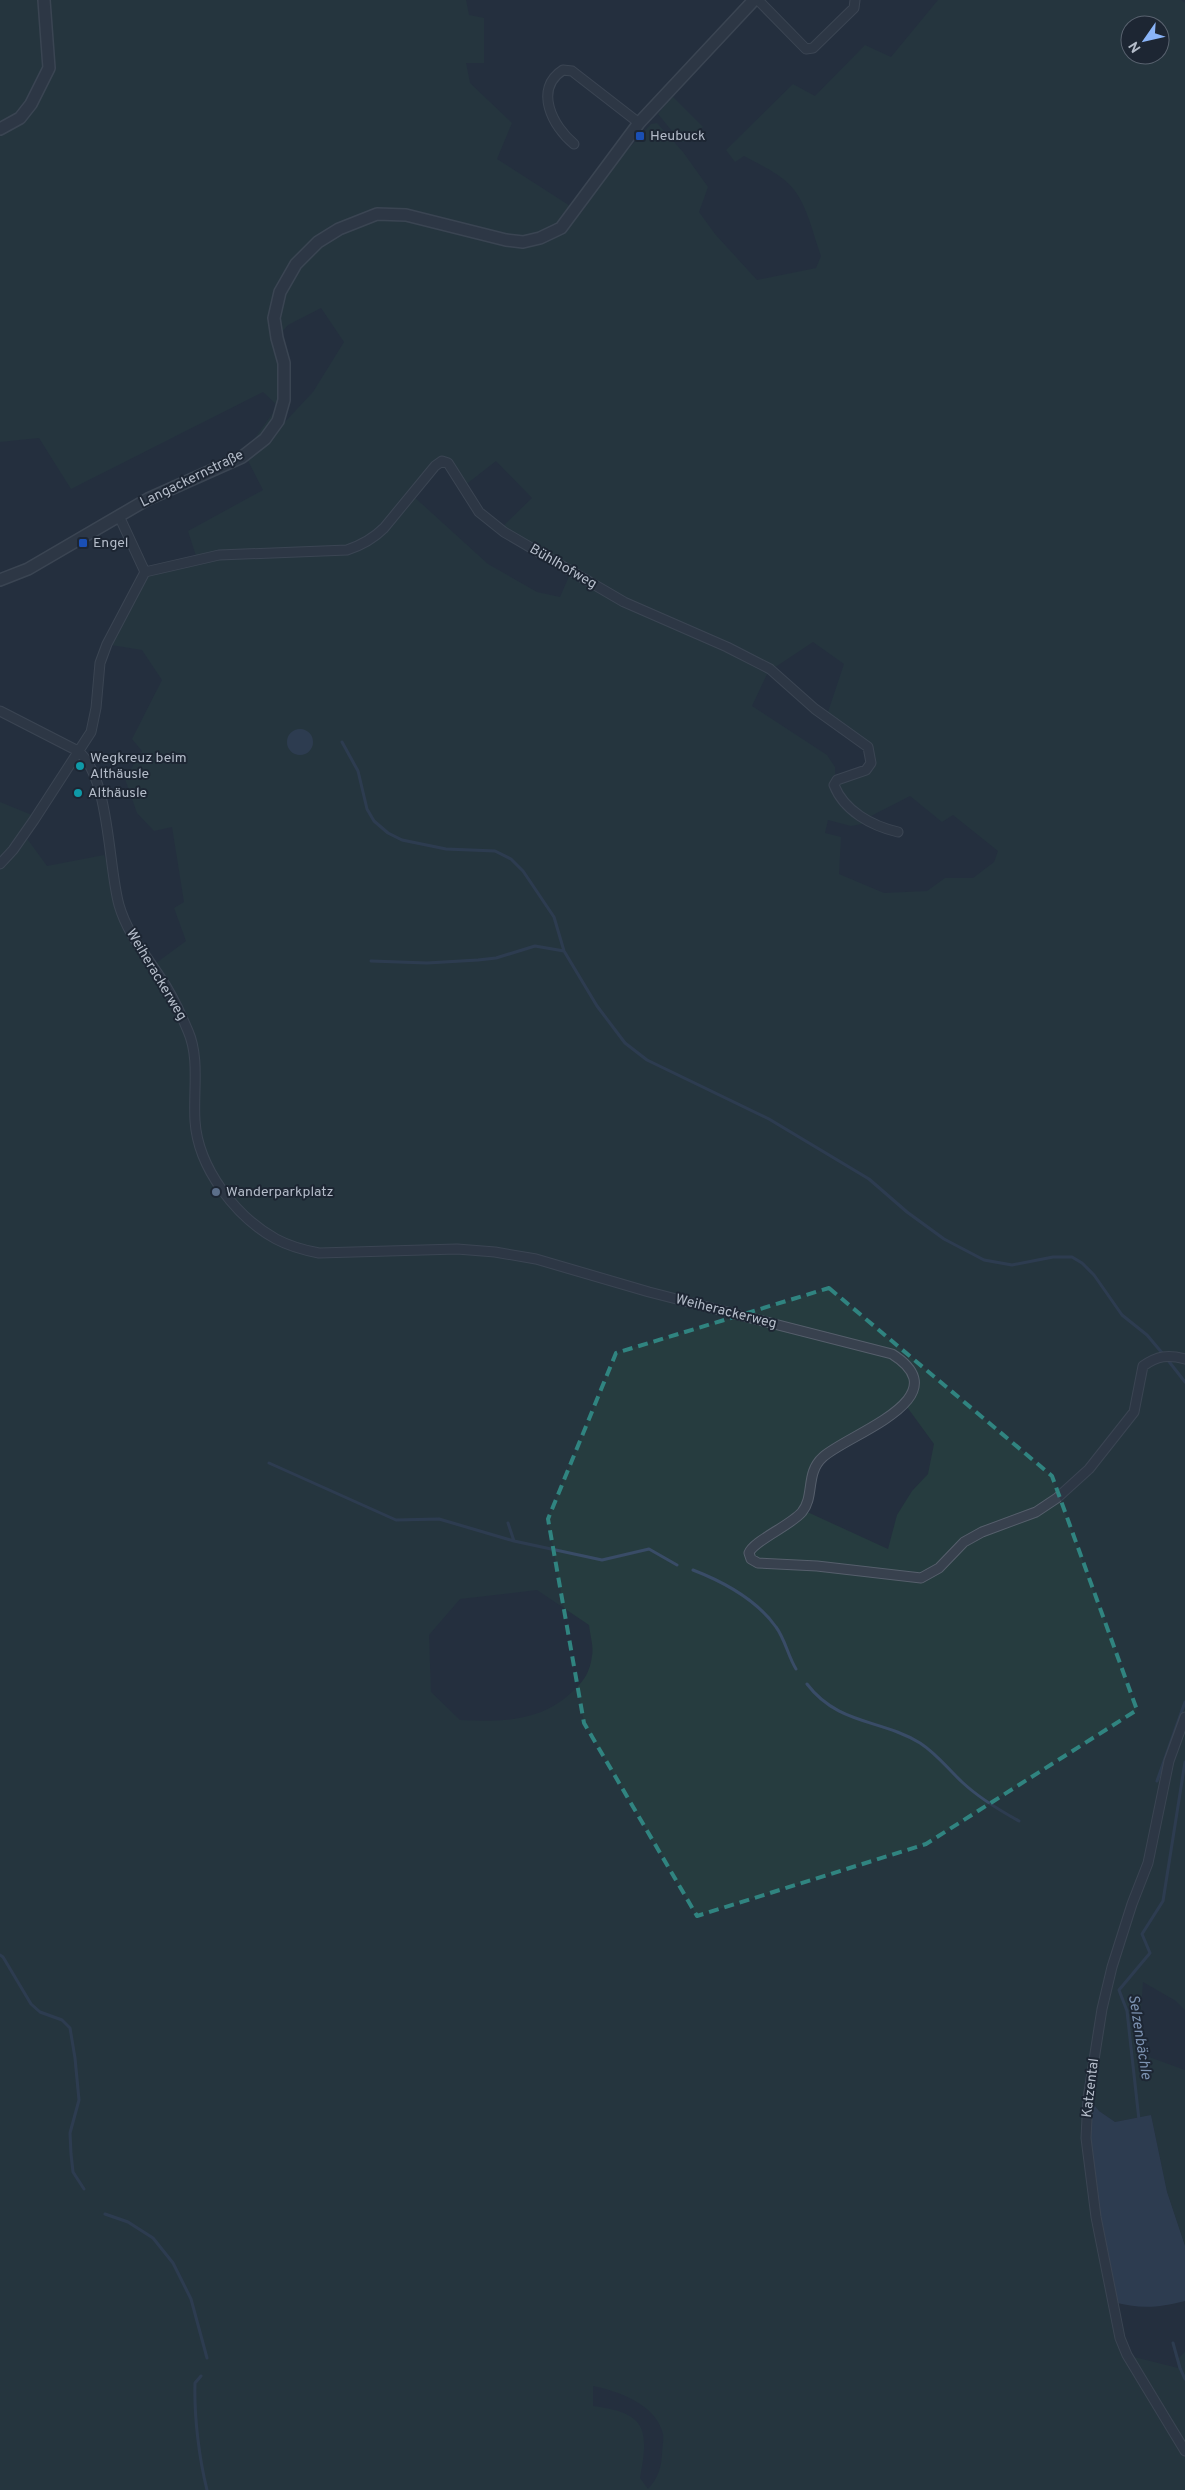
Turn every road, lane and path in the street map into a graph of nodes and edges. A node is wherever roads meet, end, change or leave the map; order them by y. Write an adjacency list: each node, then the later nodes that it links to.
1 (44, 0): 5 (street)
2 (756, 0): 3 (street); 4 (street)
3 (855, 0)
4 (639, 123): 6 (street); 7 (street, Langackernstraße)
5 (0, 129)
6 (574, 144)
7 (119, 516): 8 (street); 9 (street, Langackernstraße)
8 (145, 572): 11 (street); 12 (street, Bühlhofweg)
9 (0, 580)
10 (0, 711): 11 (street)
11 (78, 751): 13 (street); 14 (street, Weiherackerweg)
12 (898, 832)
13 (0, 864)
14 (1185, 1359)
15 (1185, 1717): 16 (street, Katzental)
16 (1185, 2451)

